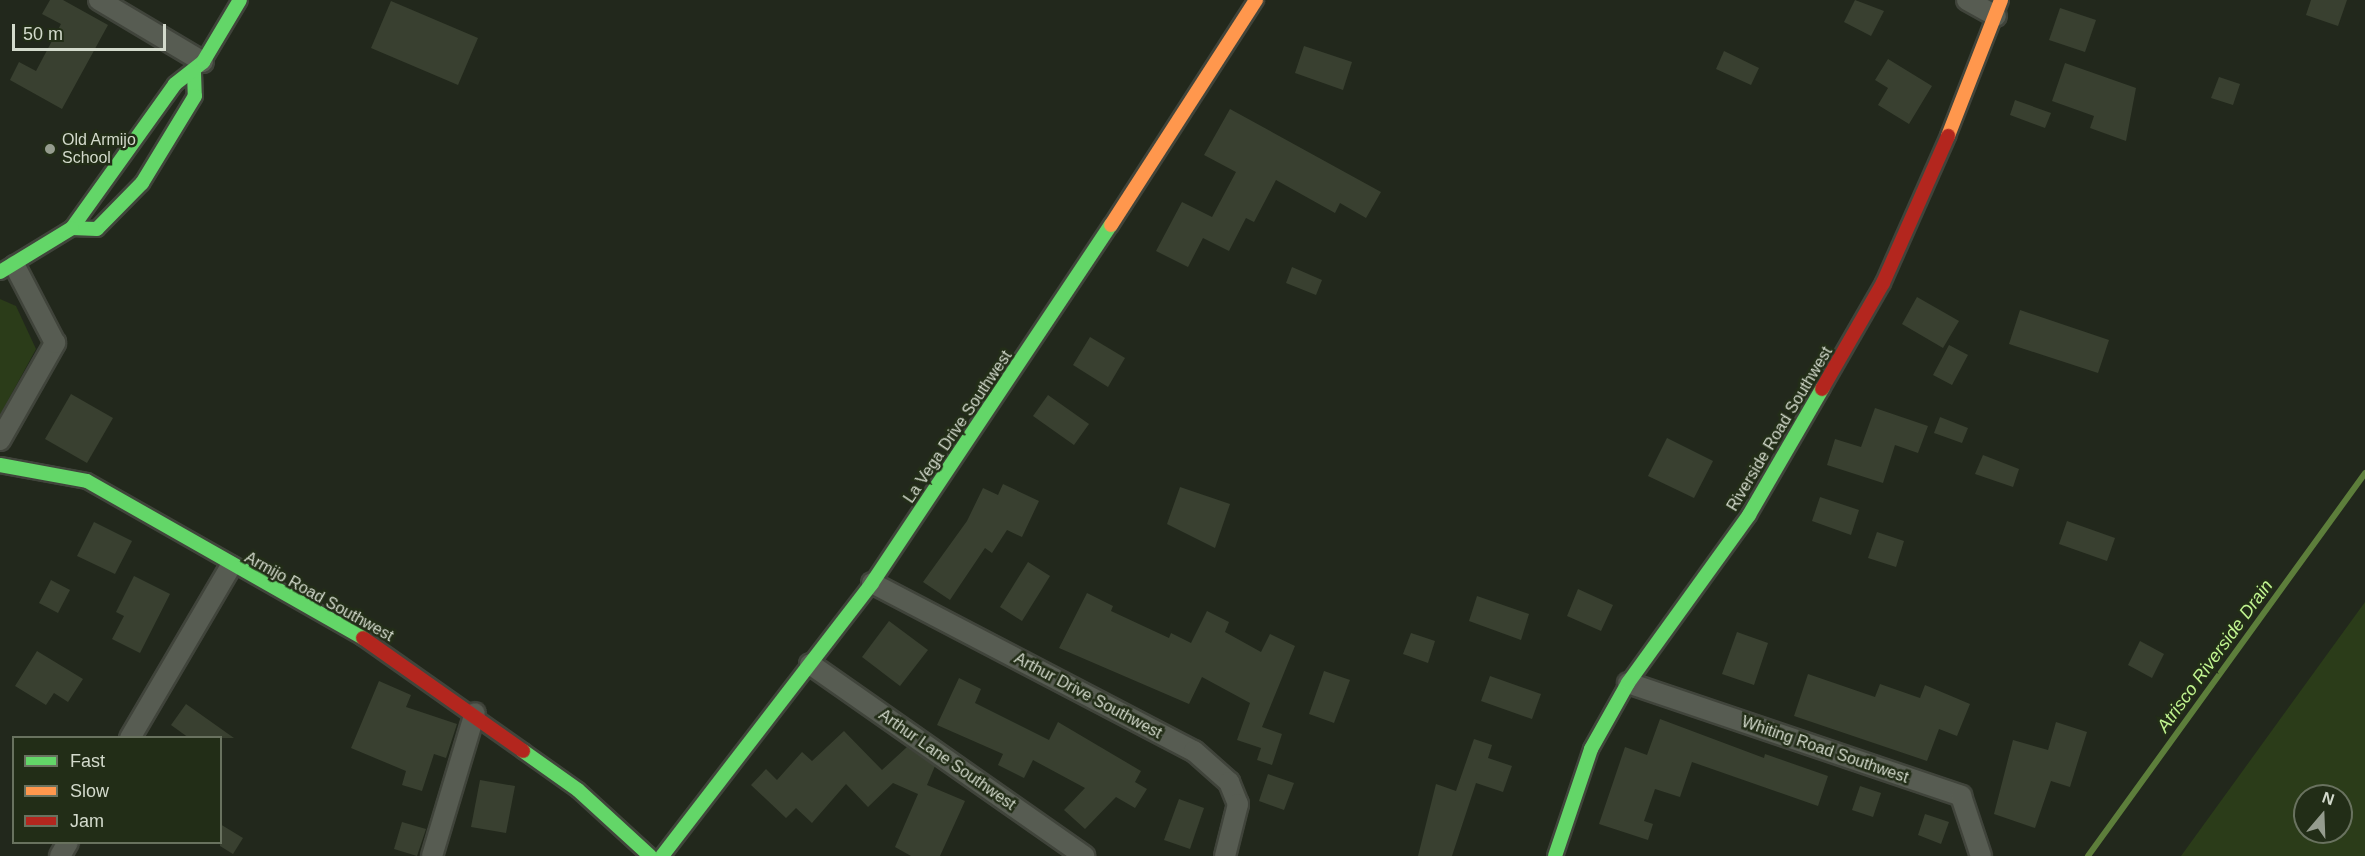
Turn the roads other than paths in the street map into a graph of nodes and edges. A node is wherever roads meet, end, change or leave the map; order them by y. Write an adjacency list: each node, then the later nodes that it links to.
1 (99, 0): 6 (street)
2 (240, 0): 6 (street)
3 (1256, 0): 12 (street, La Vega Drive Southwest)
4 (1967, 0): 5 (street)
5 (1998, 8): 14 (street, Riverside Road Southwest)
6 (199, 67): 7 (street); 7 (street)
7 (72, 228): 8 (street)
8 (8, 269): 9 (street)
9 (0, 440)
10 (0, 465): 11 (street, Armijo Road Southwest)
11 (231, 567): 15 (street, Armijo Road Southwest); 16 (street)
12 (872, 583): 13 (street, La Vega Drive Southwest); 21 (street, Arthur Drive Southwest)
13 (810, 664): 19 (street, La Vega Drive Southwest); 20 (street, Arthur Lane Southwest)
14 (1628, 683): 22 (street, Riverside Road Southwest); 23 (street, Whiting Road Southwest)
15 (476, 713): 17 (street); 18 (street, Armijo Road Southwest)
16 (131, 736)
17 (432, 856)
18 (650, 856)
19 (662, 856)
20 (1084, 856)
21 (1225, 856)
22 (1555, 856)
23 (1981, 856)

